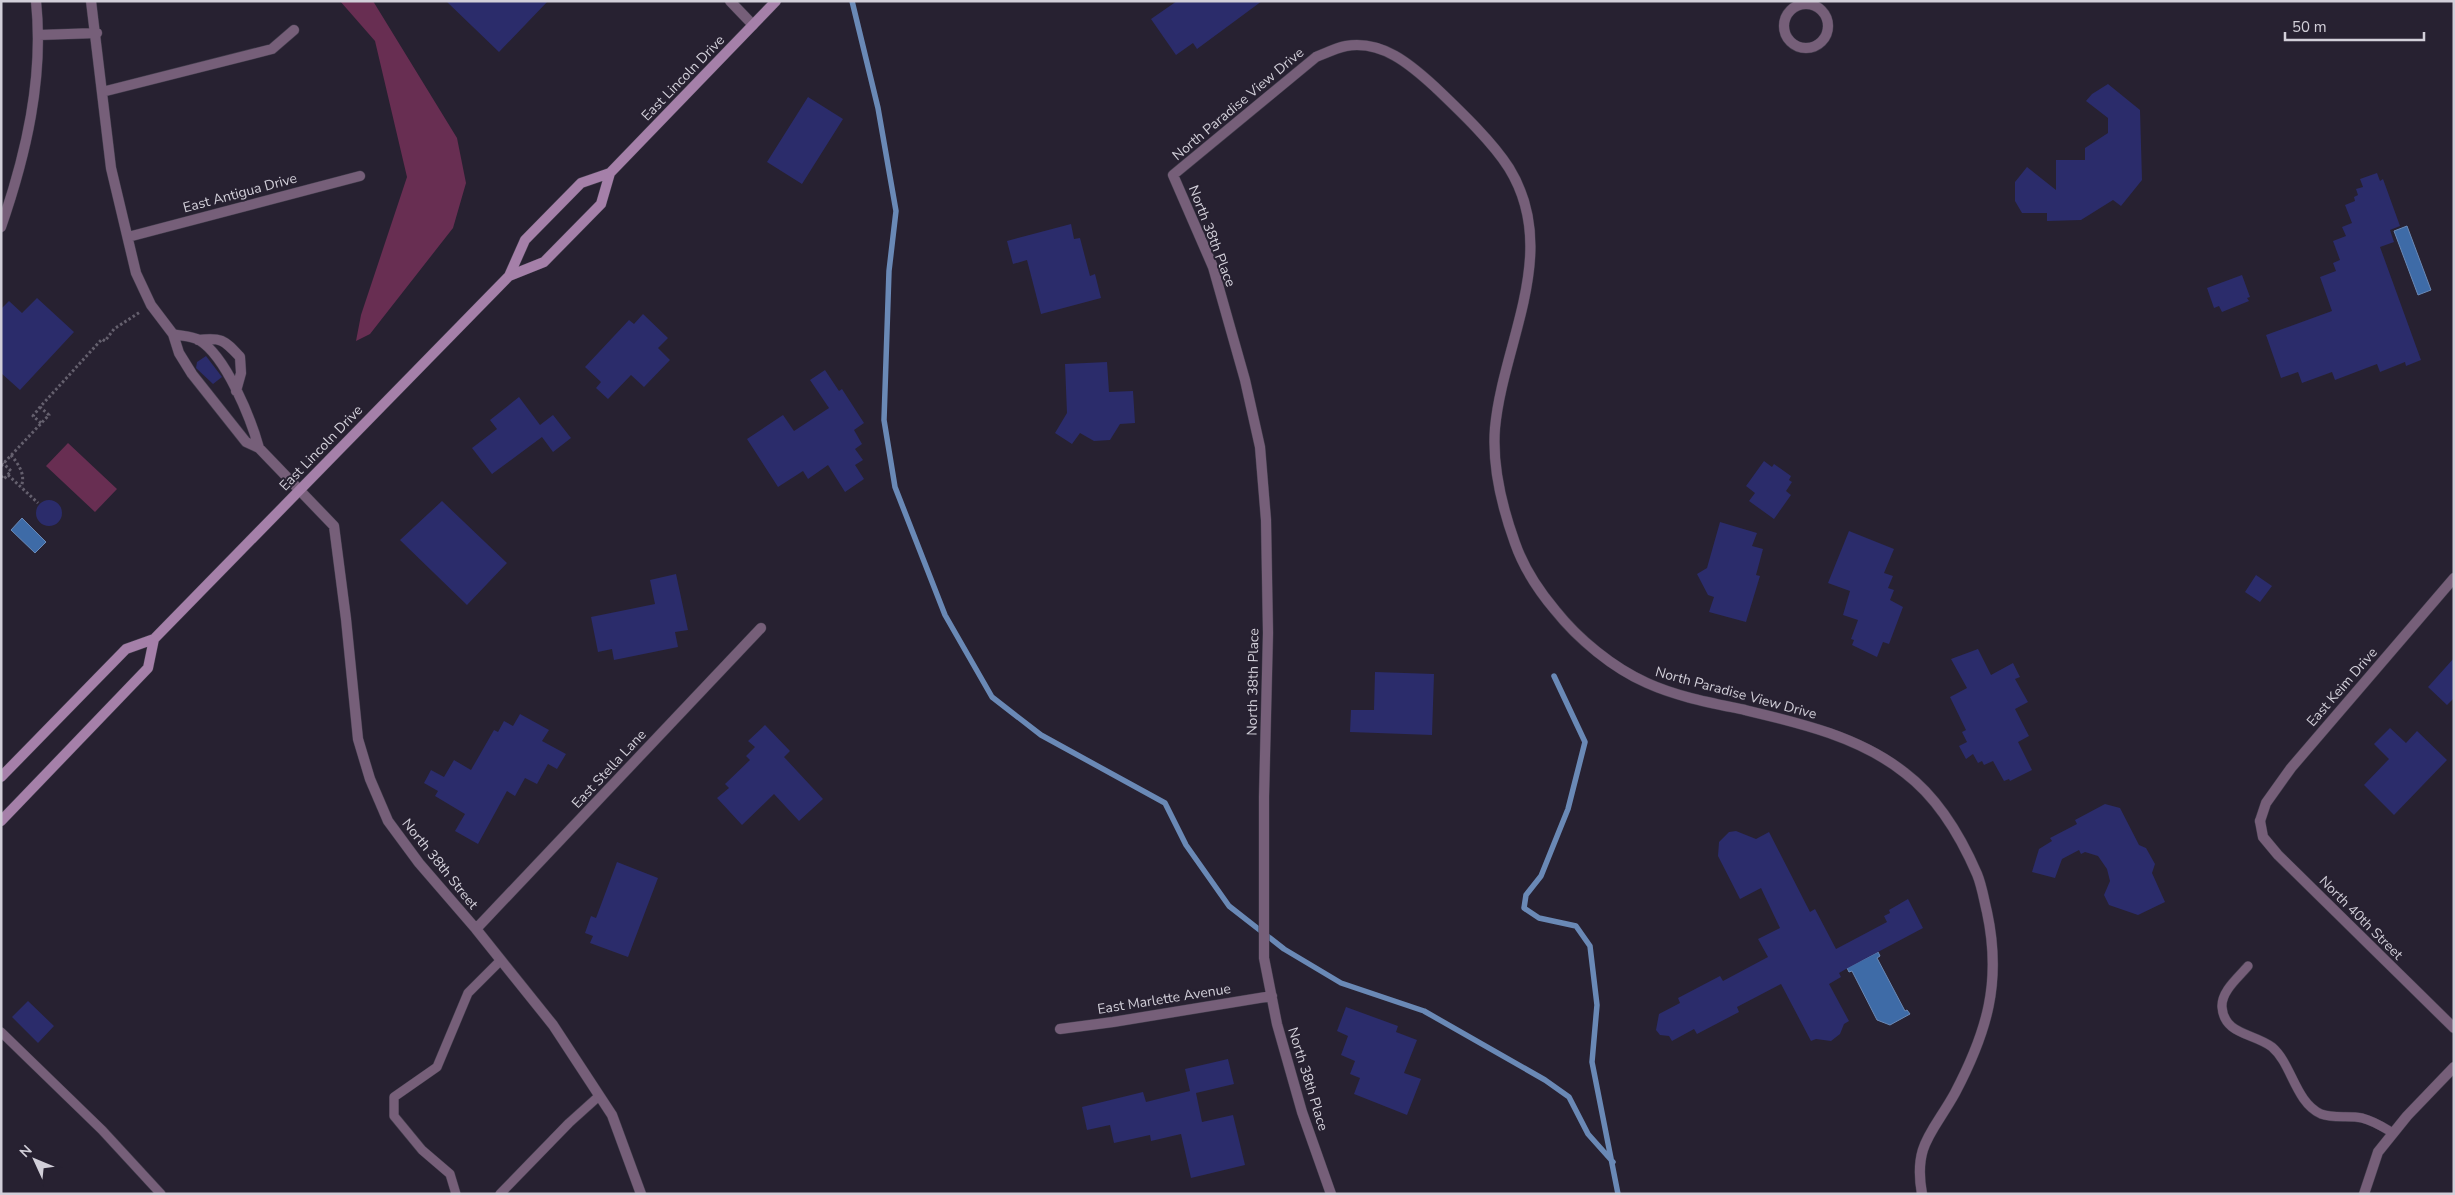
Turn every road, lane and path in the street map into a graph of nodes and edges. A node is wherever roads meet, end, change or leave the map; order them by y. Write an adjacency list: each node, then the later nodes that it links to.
1 (36, 1): 10 (street)
2 (91, 1): 9 (street)
3 (730, 1): 7 (street)
4 (776, 1): 7 (main road, East Lincoln Drive)
5 (1829, 1): 6 (street)
6 (1822, 9): 6 (street)
7 (753, 25): 12 (main road, East Lincoln Drive)
8 (294, 30): 11 (street)
9 (97, 33): 10 (street); 11 (street)
10 (39, 35): 15 (street)
11 (102, 92): 16 (street)
12 (610, 173): 17 (main road, East Lincoln Drive); 17 (main road, East Lincoln Drive)
13 (1173, 175): 41 (street, North 38th Place); 53 (street, North Paradise View Drive)
14 (360, 176): 16 (street, East Antigua Drive)
15 (1, 227)
16 (128, 238): 19 (street)
17 (508, 276): 30 (main road, East Lincoln Drive)
18 (133, 317): 22 (path)
19 (172, 334): 20 (street); 24 (street)
20 (198, 340): 21 (street); 21 (street)
21 (236, 391): 24 (street)
22 (40, 407): 23 (path); 23 (path)
23 (41, 423): 25 (path)
24 (263, 452): 30 (street)
25 (11, 455): 26 (path); 29 (path)
26 (2, 464): 27 (path)
27 (8, 475): 28 (path); 29 (path)
28 (1, 476)
29 (21, 488): 31 (path)
30 (299, 490): 34 (main road, East Lincoln Drive); 38 (street, North 38th Street)
31 (38, 503)
32 (2454, 578): 37 (street, East Keim Drive)
33 (761, 628): 38 (street, East Stella Lane)
34 (154, 640): 35 (main road, East Lincoln Drive); 36 (main road)
35 (1, 777)
36 (1, 821)
37 (2260, 821): 43 (street, North 40th Street)
38 (476, 929): 39 (street, North 38th Street)
39 (501, 960): 46 (street, North 38th Street); 49 (lane)
40 (2248, 966): 47 (lane)
41 (1272, 996): 42 (street, East Marlette Avenue); 52 (street, North 38th Place)
42 (1060, 1028)
43 (2454, 1028)
44 (1, 1032): 48 (lane)
45 (2454, 1067): 47 (street)
46 (599, 1096): 50 (lane); 51 (street, North 38th Street)
47 (2393, 1133): 54 (street)
48 (161, 1194)
49 (456, 1194)
50 (500, 1194)
51 (641, 1194)
52 (1331, 1194)
53 (1922, 1194)
54 (2364, 1194)

